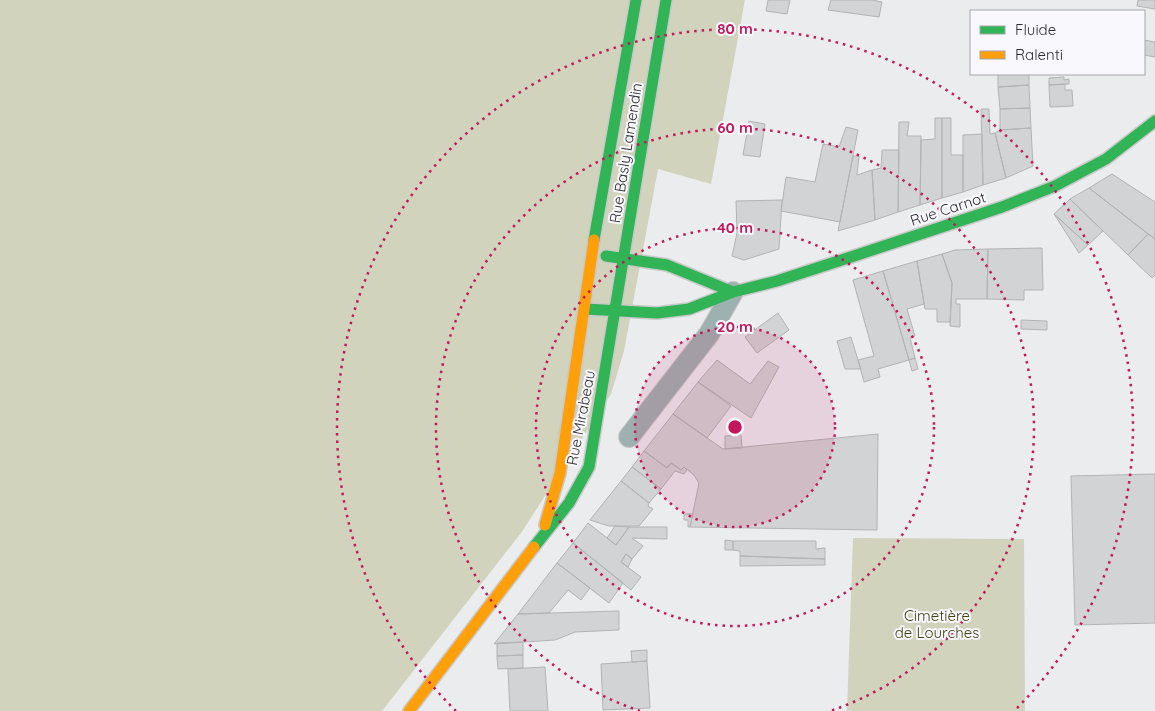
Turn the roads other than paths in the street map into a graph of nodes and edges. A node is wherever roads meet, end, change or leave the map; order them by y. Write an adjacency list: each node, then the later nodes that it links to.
1 (636, 0): 4 (street, Rue Basly Lamendin)
2 (666, 0): 5 (street, Rue Basly Lamendin)
3 (1155, 121): 6 (street, Rue Carnot)
4 (592, 254): 5 (street); 7 (street, Rue Basly Lamendin)
5 (625, 258): 6 (street); 8 (street, Rue Basly Lamendin)
6 (733, 292): 8 (street, Rue Carnot); 9 (lane)
7 (585, 309): 8 (street, Rue Carnot); 10 (street, Rue Mirabeau)
8 (616, 311): 10 (street, Rue Mirabeau)
9 (629, 437)
10 (536, 544): 11 (street, Rue Mirabeau)
11 (409, 711)

